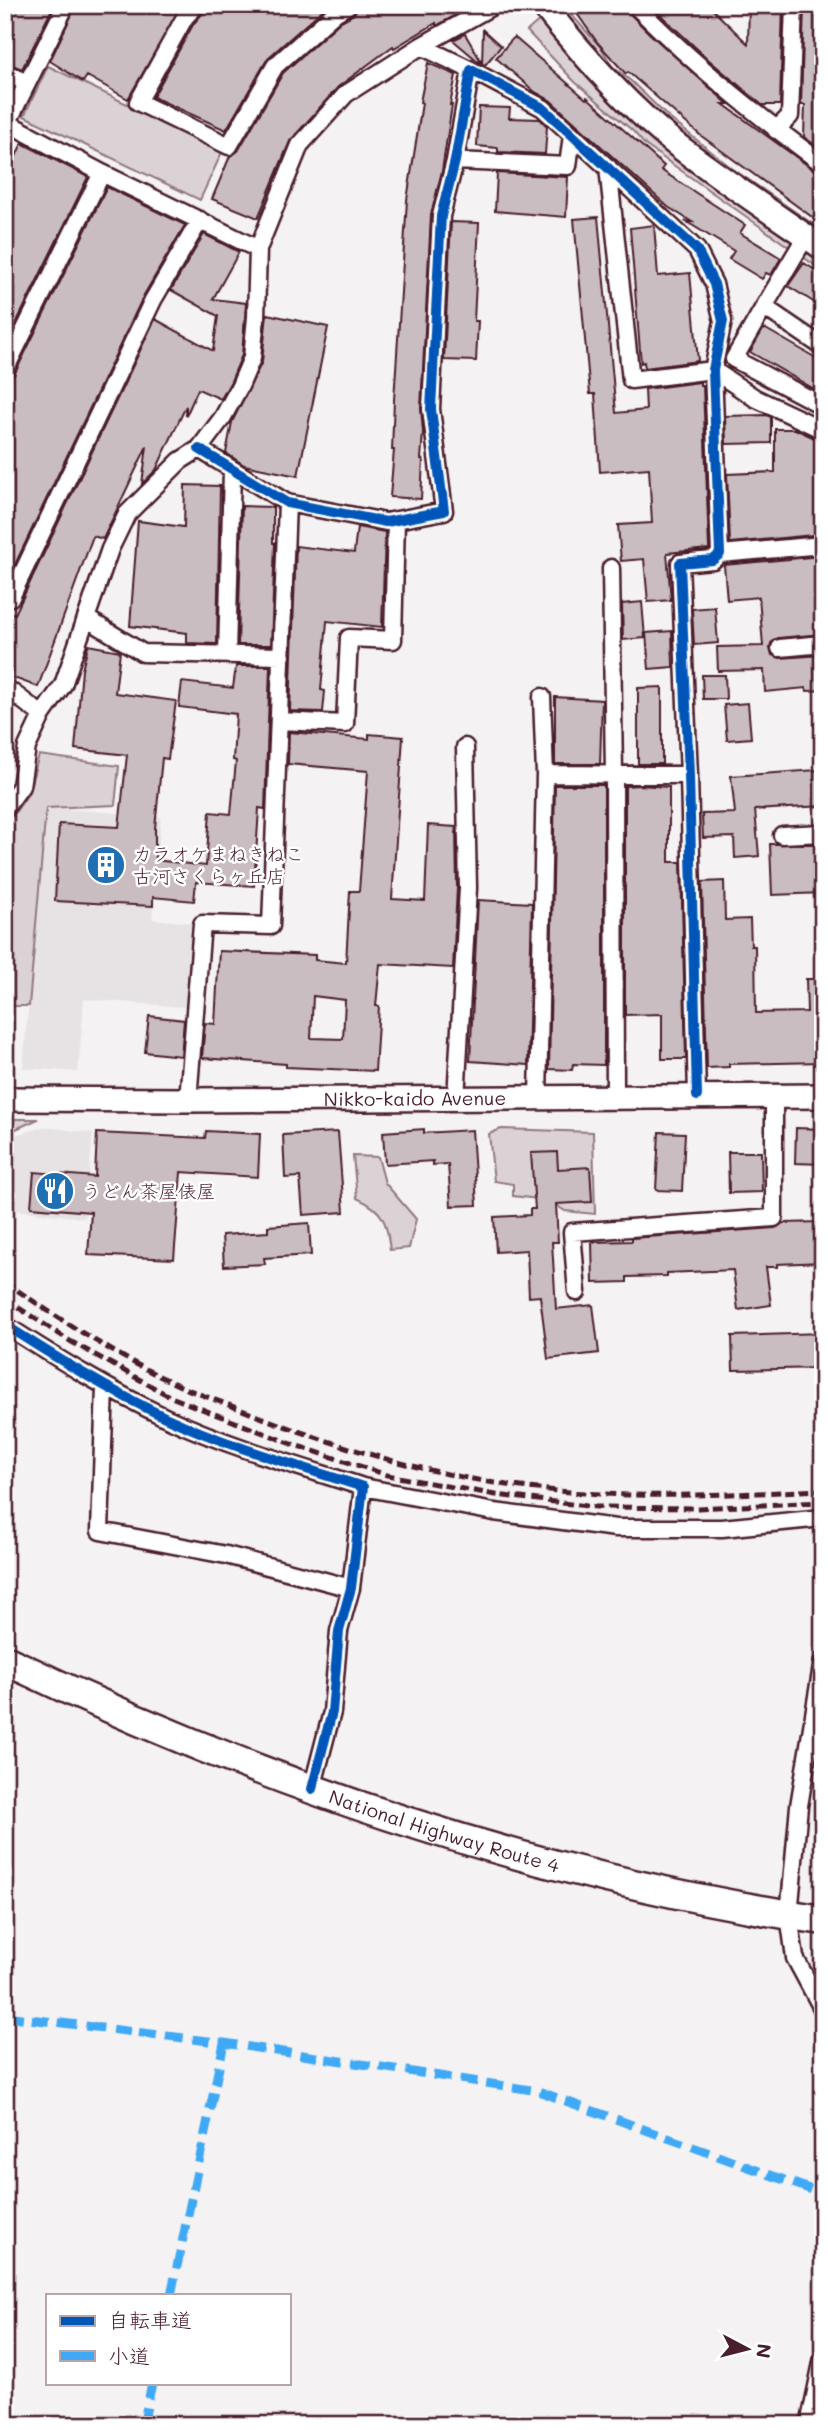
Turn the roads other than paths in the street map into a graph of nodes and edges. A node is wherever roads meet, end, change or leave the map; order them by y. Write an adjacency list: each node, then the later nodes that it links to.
1 (66, 5): 13 (street)
2 (196, 5): 3 (street)
3 (348, 5)
4 (457, 5): 9 (street)
5 (494, 5): 9 (street)
6 (543, 5): 22 (main road)
7 (635, 5): 15 (street)
8 (794, 5): 15 (street)
9 (465, 21): 10 (street)
10 (421, 46): 11 (street); 23 (street)
11 (471, 70): 16 (street); 17 (street)
12 (5, 72): 13 (street)
13 (26, 83): 14 (street)
14 (6, 126): 20 (street)
15 (776, 130): 18 (street)
16 (572, 135): 17 (street); 19 (street)
17 (455, 161): 33 (street)
18 (823, 164)
19 (608, 167): 27 (street); 27 (street)
20 (102, 173): 21 (street); 26 (street)
21 (200, 220): 23 (street); 37 (street)
22 (814, 242): 24 (street)
23 (258, 249): 30 (street)
24 (764, 307): 25 (street); 28 (street)
25 (823, 347)
26 (5, 370)
27 (713, 370): 29 (street); 35 (street)
28 (823, 406)
29 (823, 429)
30 (199, 449): 31 (street); 38 (street)
31 (232, 471): 32 (street); 41 (street)
32 (287, 503): 33 (street); 42 (street)
33 (396, 520): 46 (street)
34 (823, 545): 35 (street)
35 (720, 554): 50 (street)
36 (611, 568): 49 (street)
37 (5, 593)
38 (86, 618): 41 (street); 45 (street)
39 (823, 644): 40 (street)
40 (780, 648)
41 (227, 654): 42 (street)
42 (282, 656): 46 (street)
43 (5, 687): 45 (street)
44 (542, 697): 48 (street)
45 (42, 715): 51 (street)
46 (281, 721): 61 (street)
47 (464, 747): 60 (street)
48 (545, 774): 49 (street); 58 (street)
49 (614, 775): 50 (street); 57 (street)
50 (689, 775): 54 (street)
51 (5, 808)
52 (823, 833): 53 (street)
53 (782, 835)
54 (697, 1096): 55 (main road, Nikko-kaido Avenue); 57 (main road, Nikko-kaido Avenue)
55 (774, 1096): 56 (main road, Nikko-kaido Avenue); 62 (street)
56 (823, 1096)
57 (615, 1097): 58 (main road, Nikko-kaido Avenue)
58 (538, 1098): 60 (main road, Nikko-kaido Avenue)
59 (5, 1099): 61 (main road, Nikko-kaido Avenue)
60 (456, 1099): 61 (main road, Nikko-kaido Avenue)
61 (188, 1101)
62 (577, 1292)
63 (5, 1325): 64 (street)
64 (105, 1387): 65 (street); 67 (street)
65 (363, 1487): 66 (street); 67 (street)
66 (823, 1518)
67 (351, 1588): 70 (street)
68 (5, 1660): 70 (highway, National Highway Route 4)
69 (823, 1660): 71 (street)
70 (312, 1789): 71 (highway, National Highway Route 4)
71 (789, 1915): 72 (highway, National Highway Route 4); 73 (street)
72 (823, 1920)
73 (823, 2010)
74 (823, 2358): 75 (street)
75 (809, 2425)

